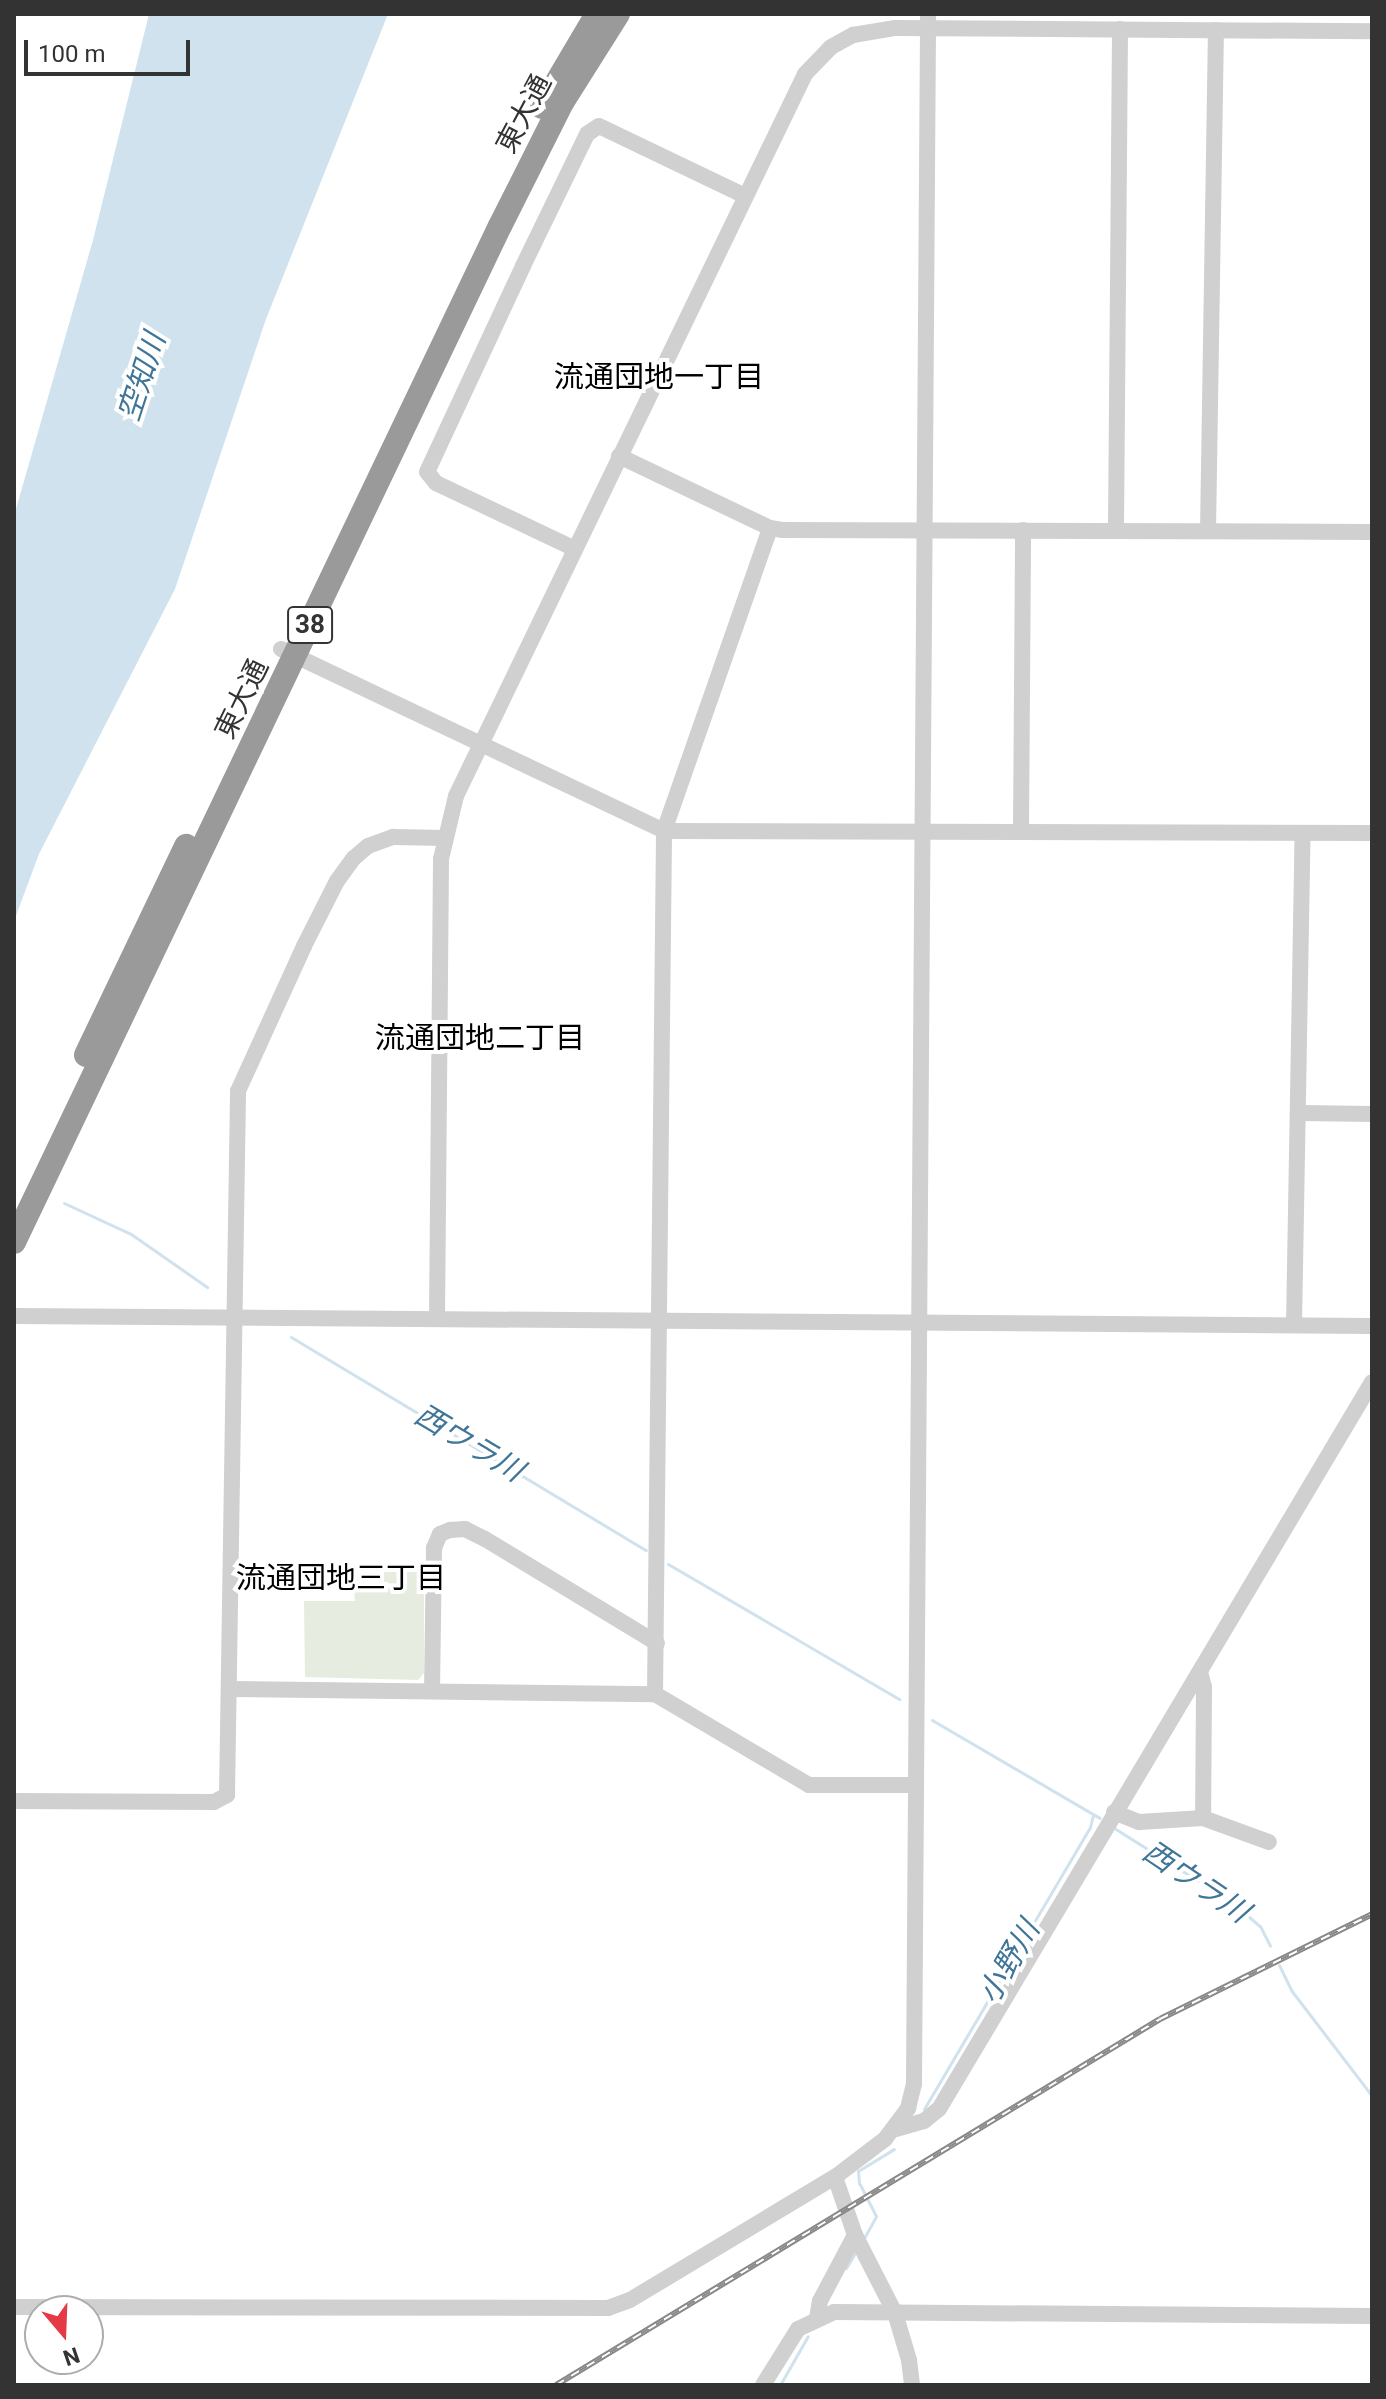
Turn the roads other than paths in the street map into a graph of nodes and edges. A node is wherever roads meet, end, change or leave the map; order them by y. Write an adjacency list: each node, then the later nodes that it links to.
1 (597, 14): 16 (highway, 東大通 / 38)
2 (618, 14): 16 (highway, 東大通 / 38)
3 (928, 22): 4 (street); 7 (street); 10 (street)
4 (1120, 29): 5 (street); 12 (street)
5 (1216, 30): 6 (street); 13 (street)
6 (1372, 31)
7 (745, 196): 8 (street); 15 (street)
8 (619, 456): 9 (street); 15 (street)
9 (770, 528): 10 (street); 18 (street)
10 (924, 530): 11 (street); 19 (street)
11 (1023, 530): 12 (street); 20 (street)
12 (1116, 530): 13 (street)
13 (1208, 531): 14 (street)
14 (1372, 532)
15 (575, 549): 17 (street)
16 (288, 652): 17 (street); 26 (highway, 東大通 / 38); 27 (highway, 東大通 / 38)
17 (480, 744): 18 (street); 23 (street)
18 (664, 831): 19 (street); 31 (street)
19 (922, 831): 20 (street); 32 (street)
20 (1021, 831): 21 (street)
21 (1303, 833): 22 (street); 24 (street)
22 (1372, 833)
23 (445, 838): 29 (street); 30 (street)
24 (1301, 1113): 25 (street); 33 (street)
25 (1372, 1114)
26 (14, 1205)
27 (14, 1242)
28 (14, 1316): 29 (street)
29 (233, 1318): 30 (street); 38 (street)
30 (437, 1319): 31 (street)
31 (659, 1321): 32 (street); 36 (street)
32 (919, 1323): 33 (street); 41 (street)
33 (1294, 1325): 34 (street)
34 (1372, 1326)
35 (1372, 1382): 37 (street)
36 (657, 1643): 39 (street); 40 (street)
37 (1200, 1672): 43 (street); 44 (street)
38 (229, 1689): 39 (street); 42 (street)
39 (432, 1691): 40 (street)
40 (655, 1694): 41 (street)
41 (916, 1785): 46 (street)
42 (14, 1801)
43 (1114, 1812): 44 (street); 46 (street)
44 (1203, 1818): 45 (street)
45 (1269, 1842)
46 (896, 2129): 47 (street)
47 (835, 2177): 48 (street); 49 (street)
48 (855, 2235): 50 (street); 52 (street)
49 (14, 2307)
50 (895, 2313): 51 (street); 52 (street); 54 (street)
51 (1372, 2316)
52 (817, 2319): 53 (street)
53 (763, 2385)
54 (912, 2385)

